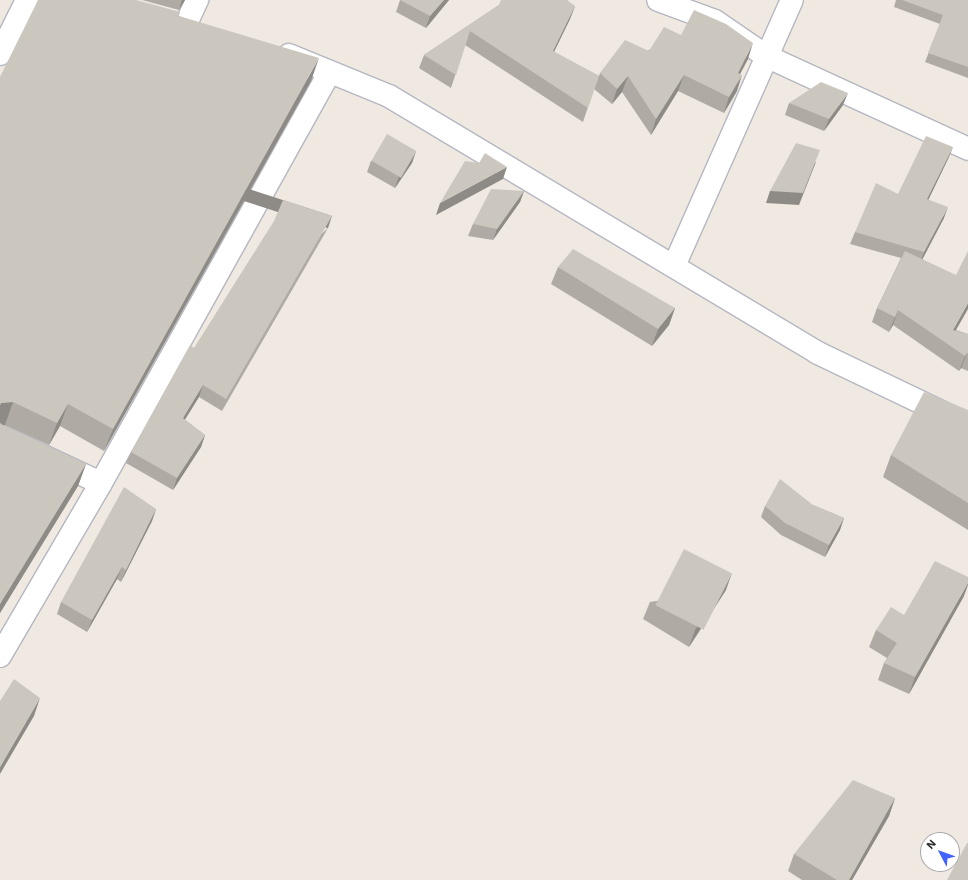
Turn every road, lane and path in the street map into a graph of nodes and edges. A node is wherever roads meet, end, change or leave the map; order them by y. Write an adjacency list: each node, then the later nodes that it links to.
1 (27, 0): 9 (street)
2 (197, 0): 6 (street)
3 (658, 0): 10 (street)
4 (792, 0): 10 (street)
5 (164, 20): 6 (street)
6 (185, 26): 7 (street)
7 (207, 31)
8 (266, 46): 11 (street)
9 (0, 54)
10 (766, 56): 12 (street); 13 (street)
11 (330, 72): 13 (street); 16 (street)
12 (968, 149)
13 (674, 266): 14 (street)
14 (968, 425)
15 (0, 436): 16 (street)
16 (101, 484): 17 (street)
17 (0, 656)

